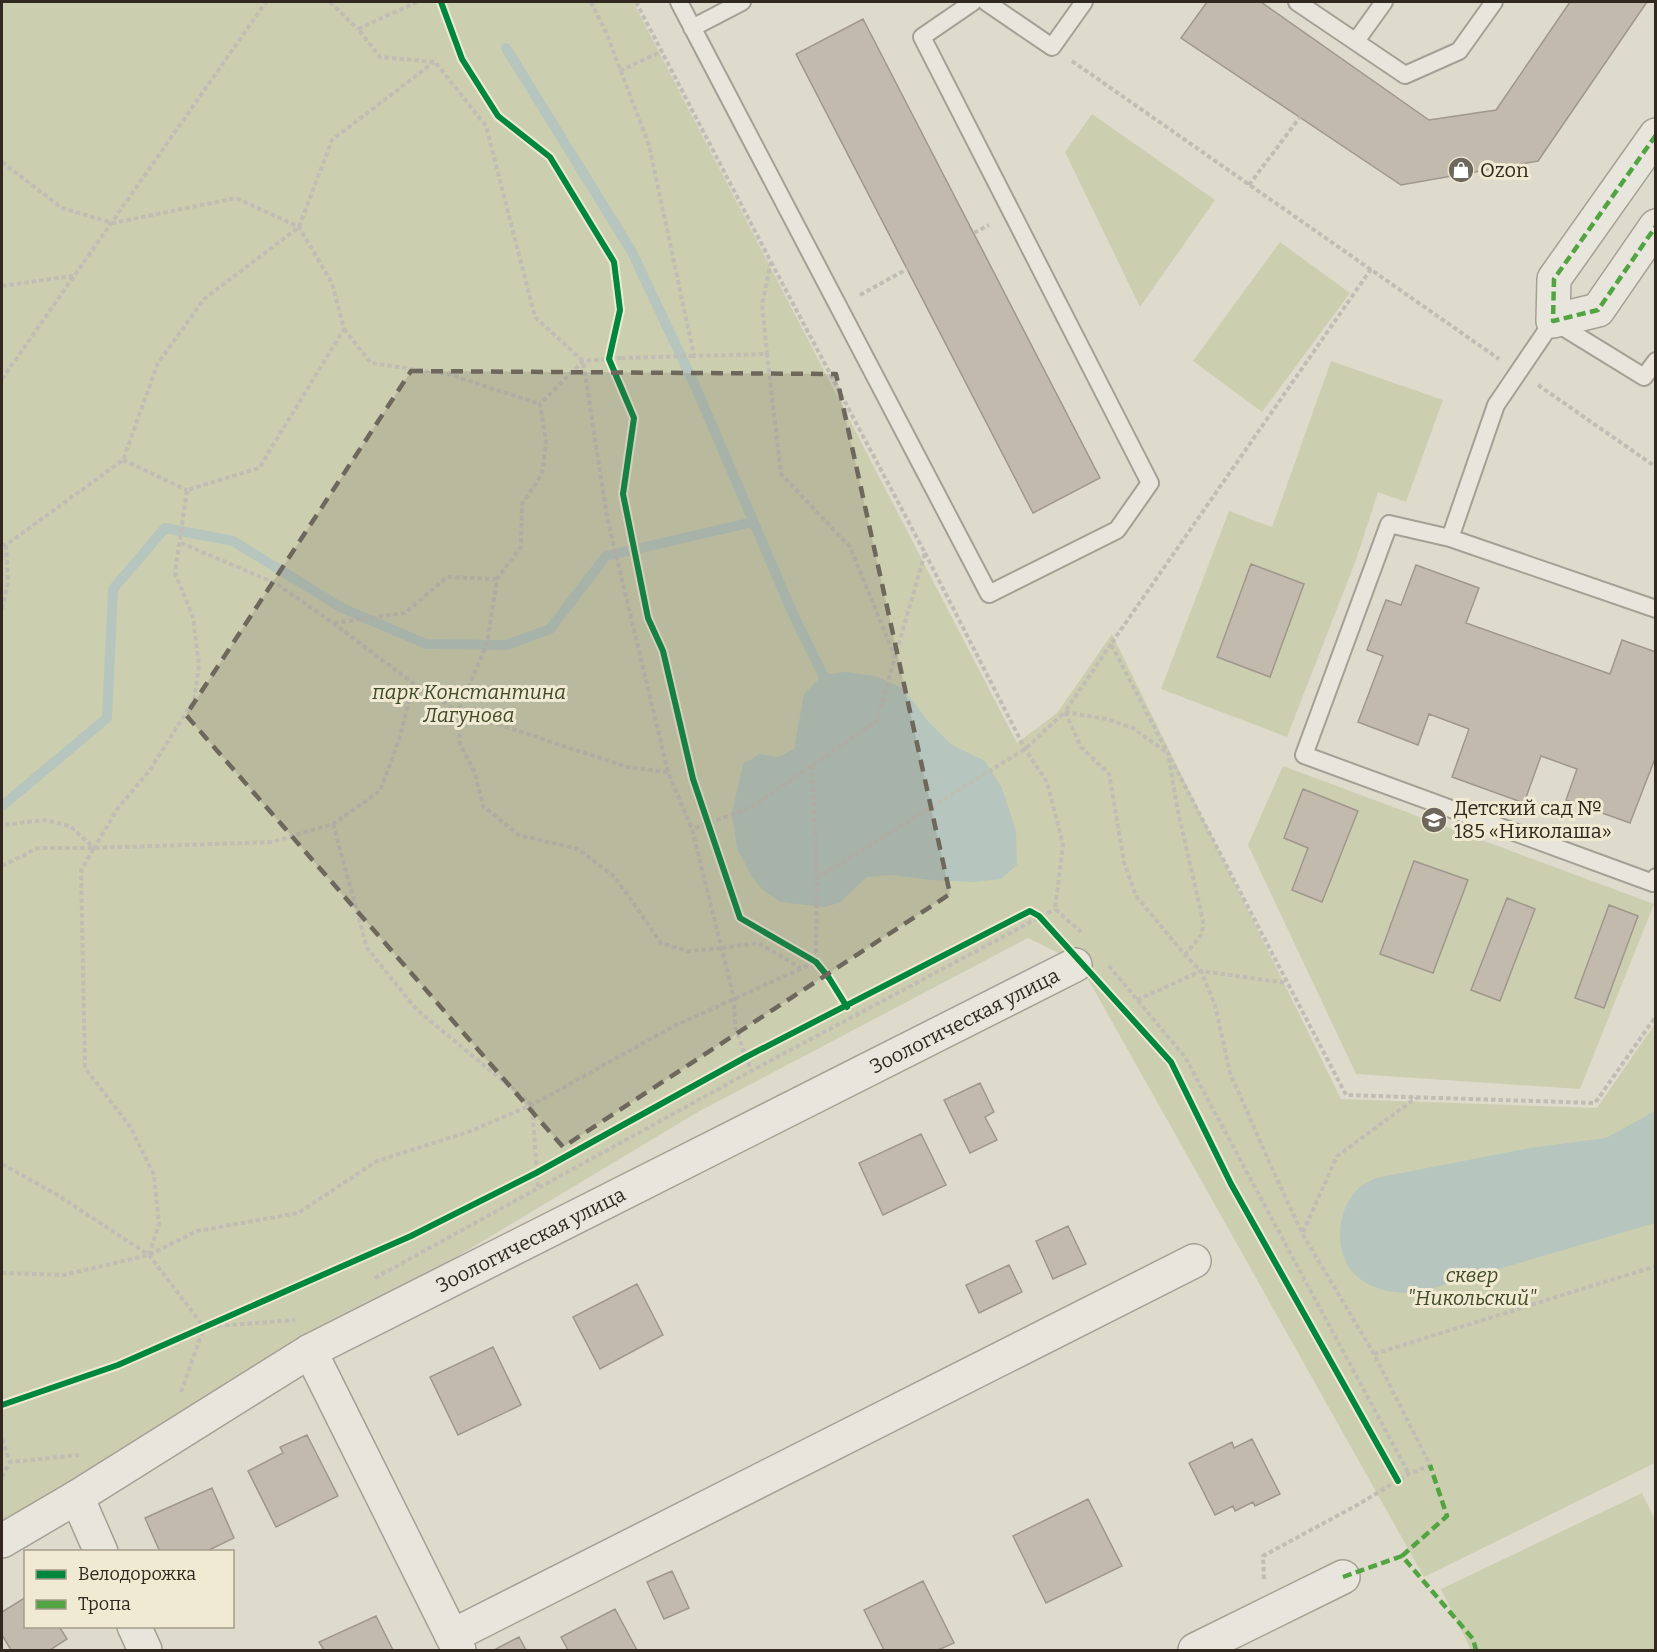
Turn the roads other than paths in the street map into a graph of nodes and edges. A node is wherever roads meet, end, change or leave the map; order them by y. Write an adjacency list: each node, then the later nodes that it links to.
1 (679, 2): 9 (lane)
2 (742, 2): 9 (lane)
3 (973, 2): 9 (lane)
4 (986, 2): 5 (lane)
5 (1084, 2)
6 (1297, 2): 10 (lane)
7 (1384, 2): 10 (lane)
8 (1494, 2): 10 (lane)
9 (692, 28)
10 (1356, 41)
11 (1656, 135): 13 (street)
12 (1656, 226): 13 (street)
13 (1552, 321): 14 (lane); 15 (lane)
14 (1656, 361)
15 (1450, 538): 16 (lane); 17 (lane)
16 (1656, 609)
17 (1656, 877)
18 (1089, 955): 20 (street, Зоологическая улица)
19 (1194, 1261): 26 (street)
20 (310, 1351): 21 (street, Зоологическая улица); 26 (street)
21 (77, 1497): 22 (street, Зоологическая улица); 23 (street)
22 (2, 1541)
23 (101, 1550)
24 (1342, 1577): 28 (street)
25 (135, 1628): 27 (street)
26 (455, 1643)
27 (145, 1650)
28 (1195, 1650)

